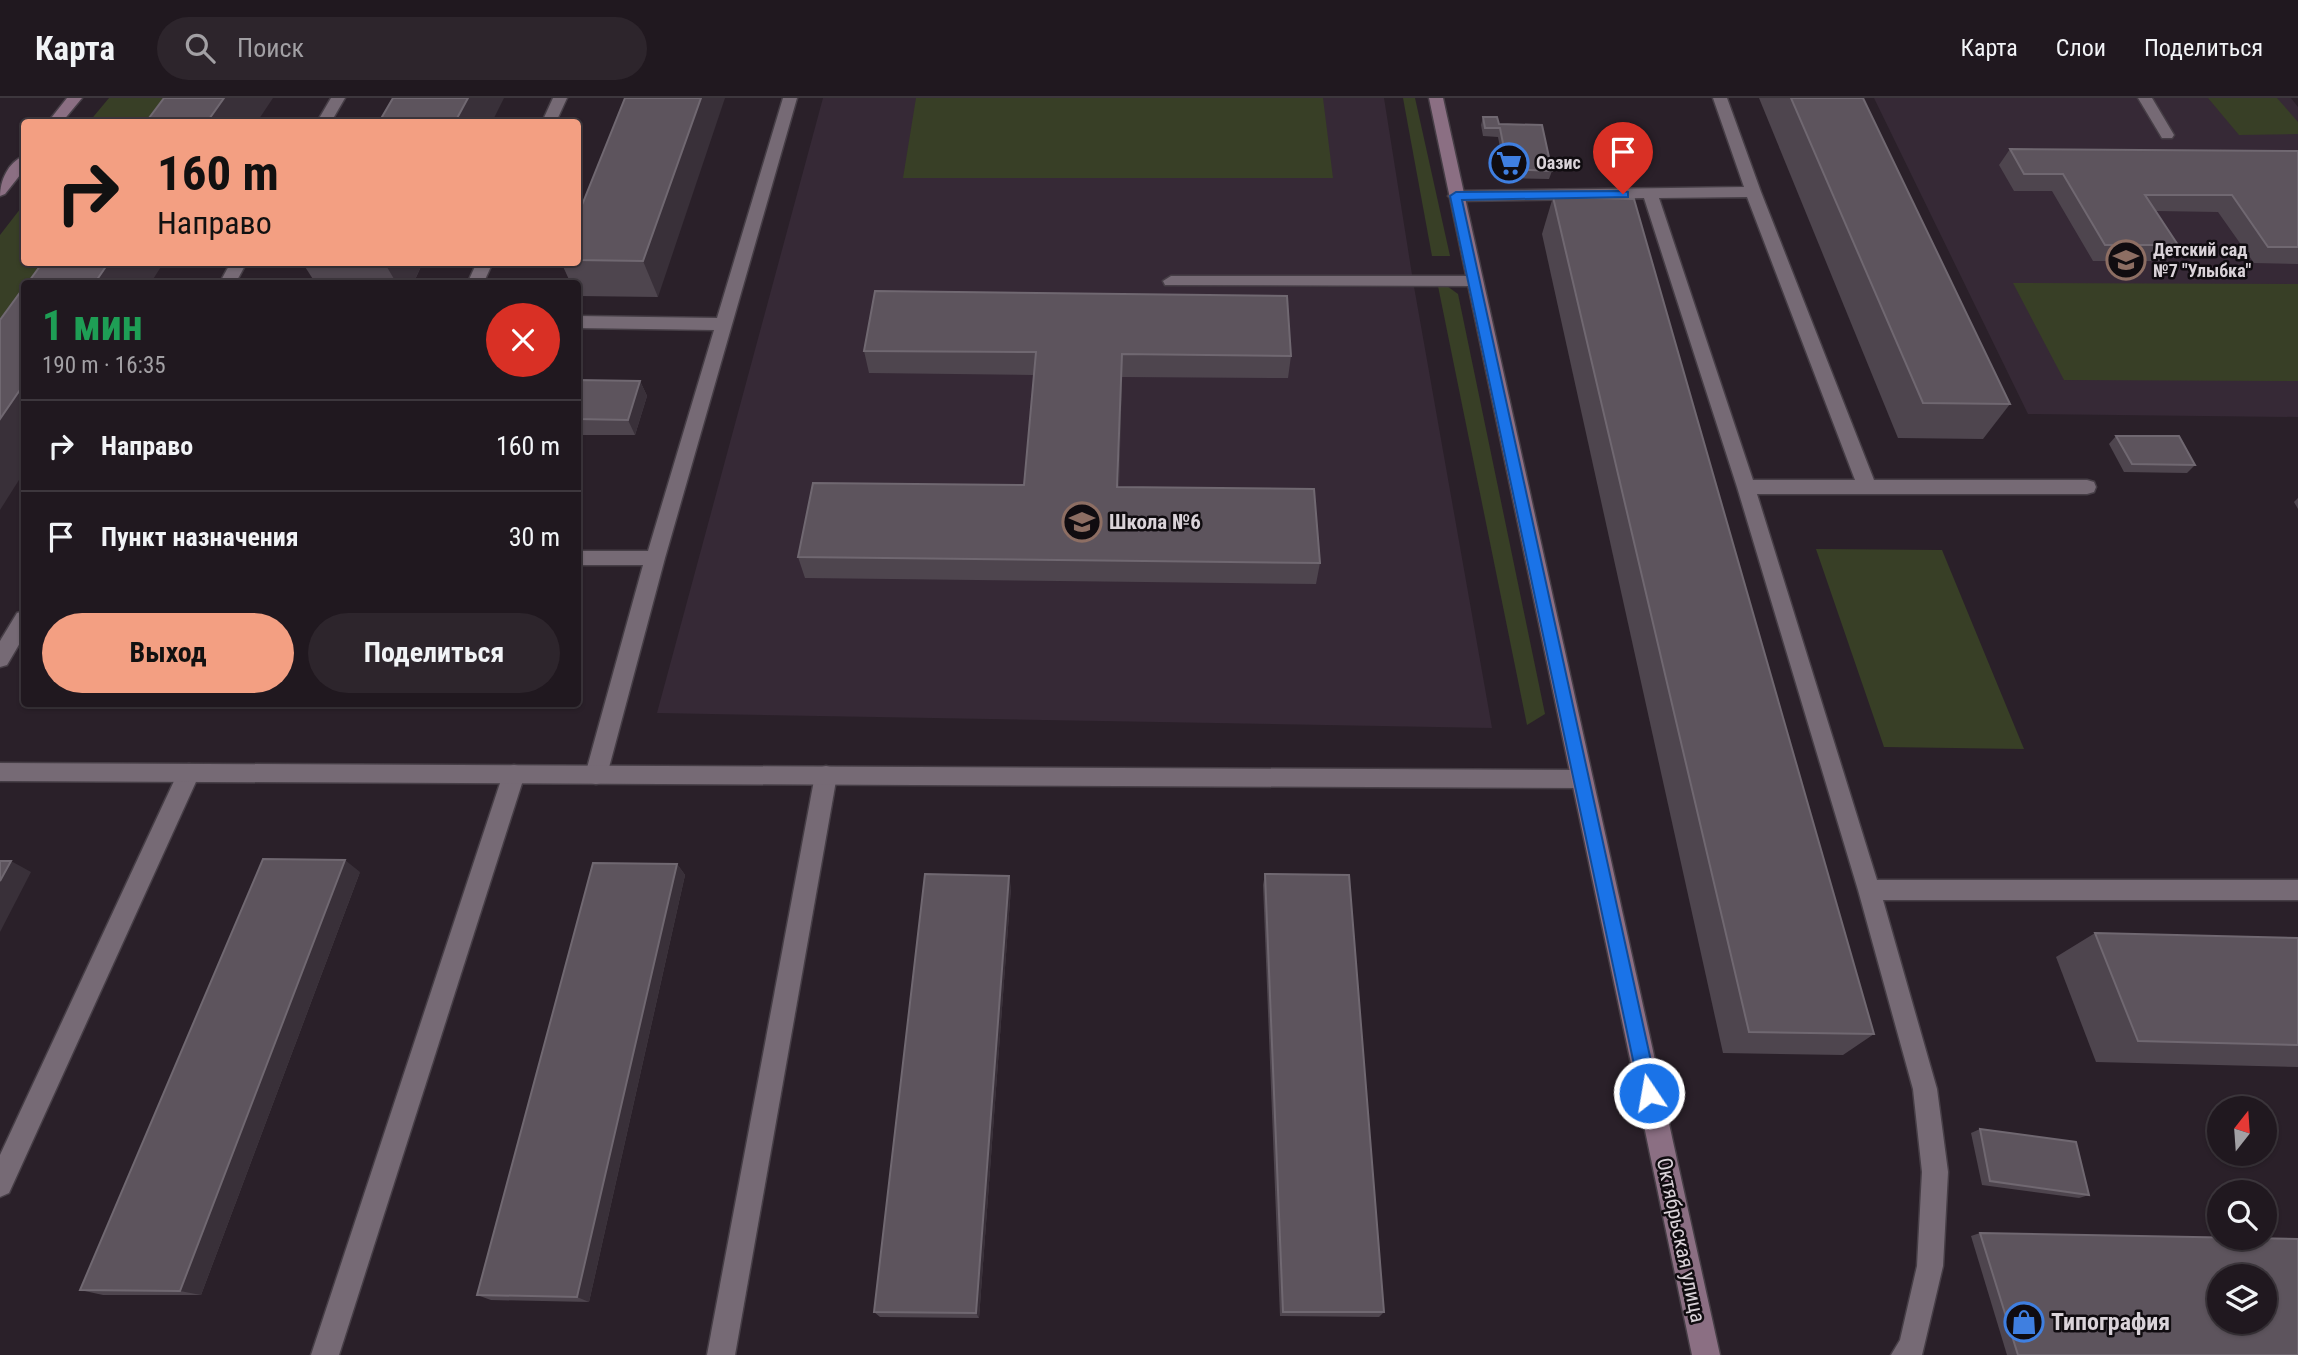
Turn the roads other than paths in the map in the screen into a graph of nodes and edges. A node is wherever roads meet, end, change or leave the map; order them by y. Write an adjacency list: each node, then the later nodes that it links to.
1 (75, 98): 8 (street)
2 (338, 98): 9 (street)
3 (560, 98): 10 (street)
4 (790, 98): 20 (street)
5 (1436, 98): 16 (street, Октябрьская улица)
6 (1720, 98): 14 (street)
7 (2145, 98): 11 (street)
8 (58, 119)
9 (326, 119)
10 (550, 119)
11 (2167, 135)
12 (21, 165): 13 (street)
13 (0, 191)
14 (1753, 192): 15 (street); 22 (street)
15 (1650, 194): 16 (street); 21 (street)
16 (1456, 196): 18 (street, Октябрьская улица)
17 (1171, 281): 18 (street)
18 (1474, 281): 33 (street, Октябрьская улица)
19 (581, 322): 20 (street)
20 (724, 324): 25 (street)
21 (1746, 487): 22 (street); 34 (street)
22 (1867, 487): 23 (street)
23 (2087, 487)
24 (581, 558): 25 (street)
25 (654, 558): 31 (street)
26 (21, 624): 27 (street)
27 (0, 659)
28 (0, 772): 29 (street)
29 (189, 773): 30 (street); 36 (street)
30 (514, 774): 31 (street); 37 (street)
31 (596, 775): 32 (street)
32 (826, 775): 33 (street); 38 (street)
33 (1581, 779): 39 (street, Октябрьская улица)
34 (1869, 890): 35 (street); 40 (street)
35 (2298, 890)
36 (0, 1184)
37 (325, 1355)
38 (721, 1355)
39 (1706, 1355)
40 (1905, 1355)

